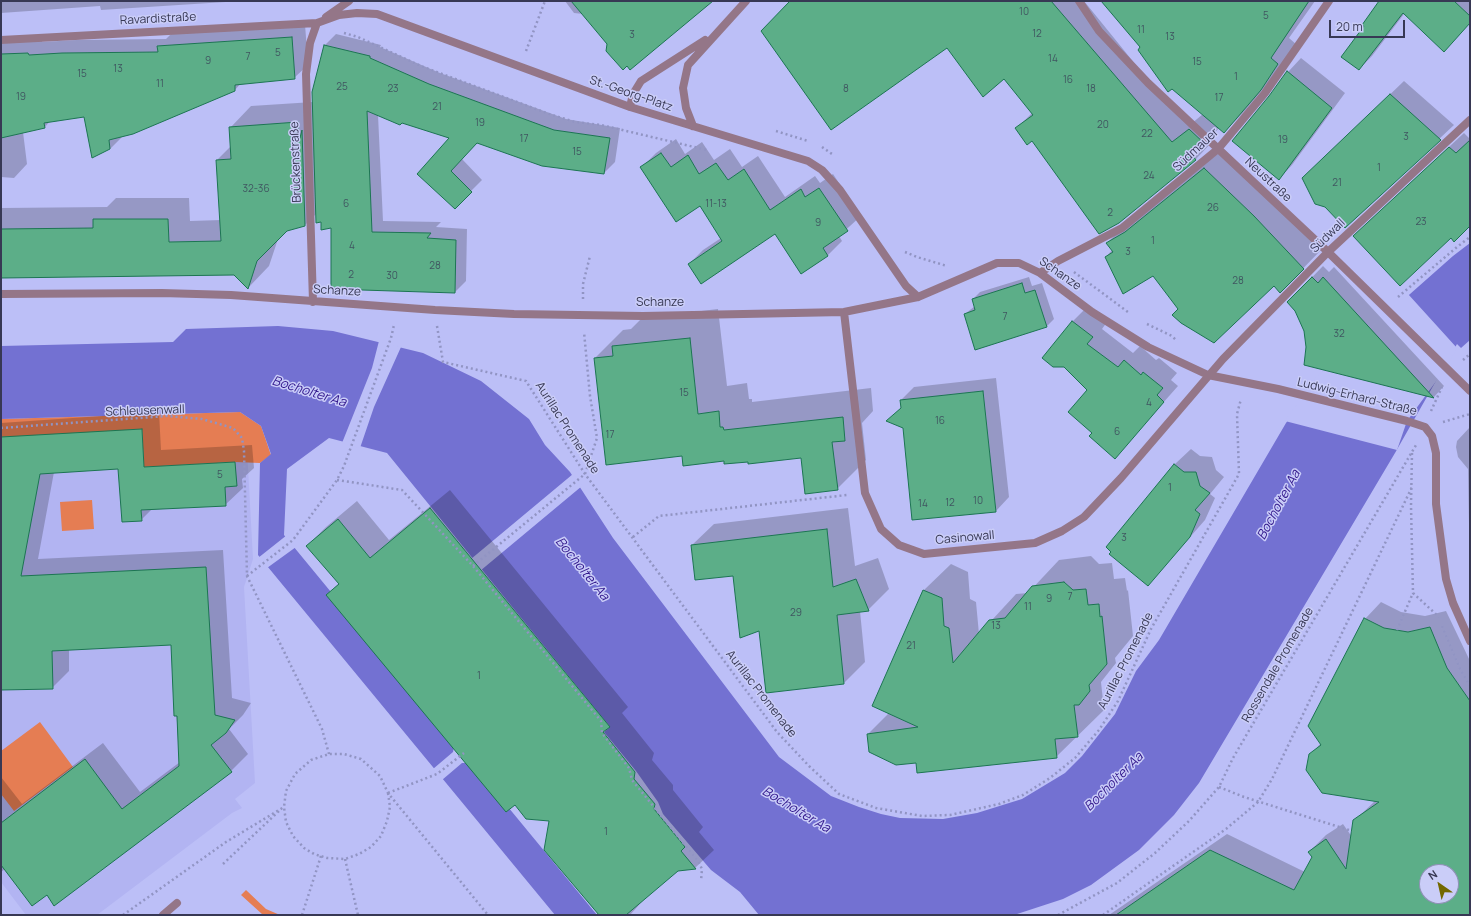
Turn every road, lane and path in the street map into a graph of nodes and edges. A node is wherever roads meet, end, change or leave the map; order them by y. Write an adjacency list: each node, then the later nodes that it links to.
1 (349, 1): 6 (street)
2 (545, 1): 10 (path)
3 (746, 1): 8 (street)
4 (1079, 1): 18 (street, Neustraße)
5 (1329, 1): 18 (street, Südmauer)
6 (317, 23): 9 (street, Ravardistraße); 10 (street, St.-Georg-Platz); 29 (street, Brückenstraße)
7 (338, 31): 14 (path)
8 (713, 36): 11 (street); 13 (street)
9 (1, 40)
10 (520, 67): 11 (street, St.-Georg-Platz)
11 (630, 107): 13 (street, St.-Georg-Platz)
12 (1470, 120): 22 (street, Südwall)
13 (693, 126): 28 (street, St.-Georg-Platz)
14 (624, 131)
15 (773, 131): 16 (path)
16 (810, 142)
17 (816, 145): 19 (path)
18 (1218, 149): 22 (street, Neustraße); 24 (street, Südmauer)
19 (833, 155)
20 (1470, 237): 30 (path)
21 (904, 252): 25 (path)
22 (1328, 252): 30 (street, Neustraße); 39 (street, Südwall)
23 (590, 256): 33 (path)
24 (1058, 261): 26 (street, Südmauer); 34 (path)
25 (951, 266)
26 (1040, 273): 28 (street, Schanze); 39 (street, Schanze)
27 (1, 294): 29 (street, Schanze)
28 (918, 297): 32 (street, Schanze)
29 (313, 302): 31 (street, Schanze)
30 (1387, 309): 38 (street, Neustraße)
31 (434, 310): 33 (street, Schanze); 46 (path, Aurillac Promenade)
32 (844, 312): 33 (street, Schanze); 49 (street, Casinowall)
33 (582, 314): 46 (path)
34 (1134, 316)
35 (1146, 324): 37 (path)
36 (391, 338): 47 (path)
37 (1177, 341)
38 (1449, 370): 42 (street, Neustraße); 44 (path, Rossendale Promenade)
39 (1208, 375): 40 (street, Schanze); 49 (street, Casinowall)
40 (1244, 382): 41 (street, Schanze); 50 (path, Aurillac Promenade)
41 (1278, 389): 44 (street, Ludwig-Erhard-Straße)
42 (1470, 391)
43 (1470, 414): 44 (path)
44 (1425, 427): 55 (street, Ludwig-Erhard-Straße); 58 (path, Rossendale Promenade)
45 (1, 428): 52 (path, Schleusenwall)
46 (585, 474): 50 (path, Aurillac Promenade); 51 (path)
47 (337, 480): 51 (path); 52 (path)
48 (1412, 487): 60 (path)
49 (865, 493): 50 (path)
50 (633, 537)
51 (474, 565): 66 (path)
52 (247, 576): 57 (path)
53 (1413, 593): 54 (path)
54 (1397, 630)
55 (1470, 641)
56 (464, 753): 59 (path)
57 (329, 754): 59 (path); 61 (path)
58 (1219, 787): 60 (path); 73 (path, Rossendale Promenade)
59 (388, 793): 64 (path); 72 (path)
60 (1258, 802): 62 (path); 74 (path)
61 (284, 807): 63 (path); 65 (path); 68 (path)
62 (1352, 831)
63 (321, 856): 64 (path); 70 (path)
64 (345, 859): 71 (path)
65 (222, 864)
66 (701, 881)
67 (177, 903): 69 (street)
68 (123, 915)
69 (163, 915)
70 (302, 915)
71 (358, 915)
72 (488, 915)
73 (1058, 915)
74 (1103, 915)

